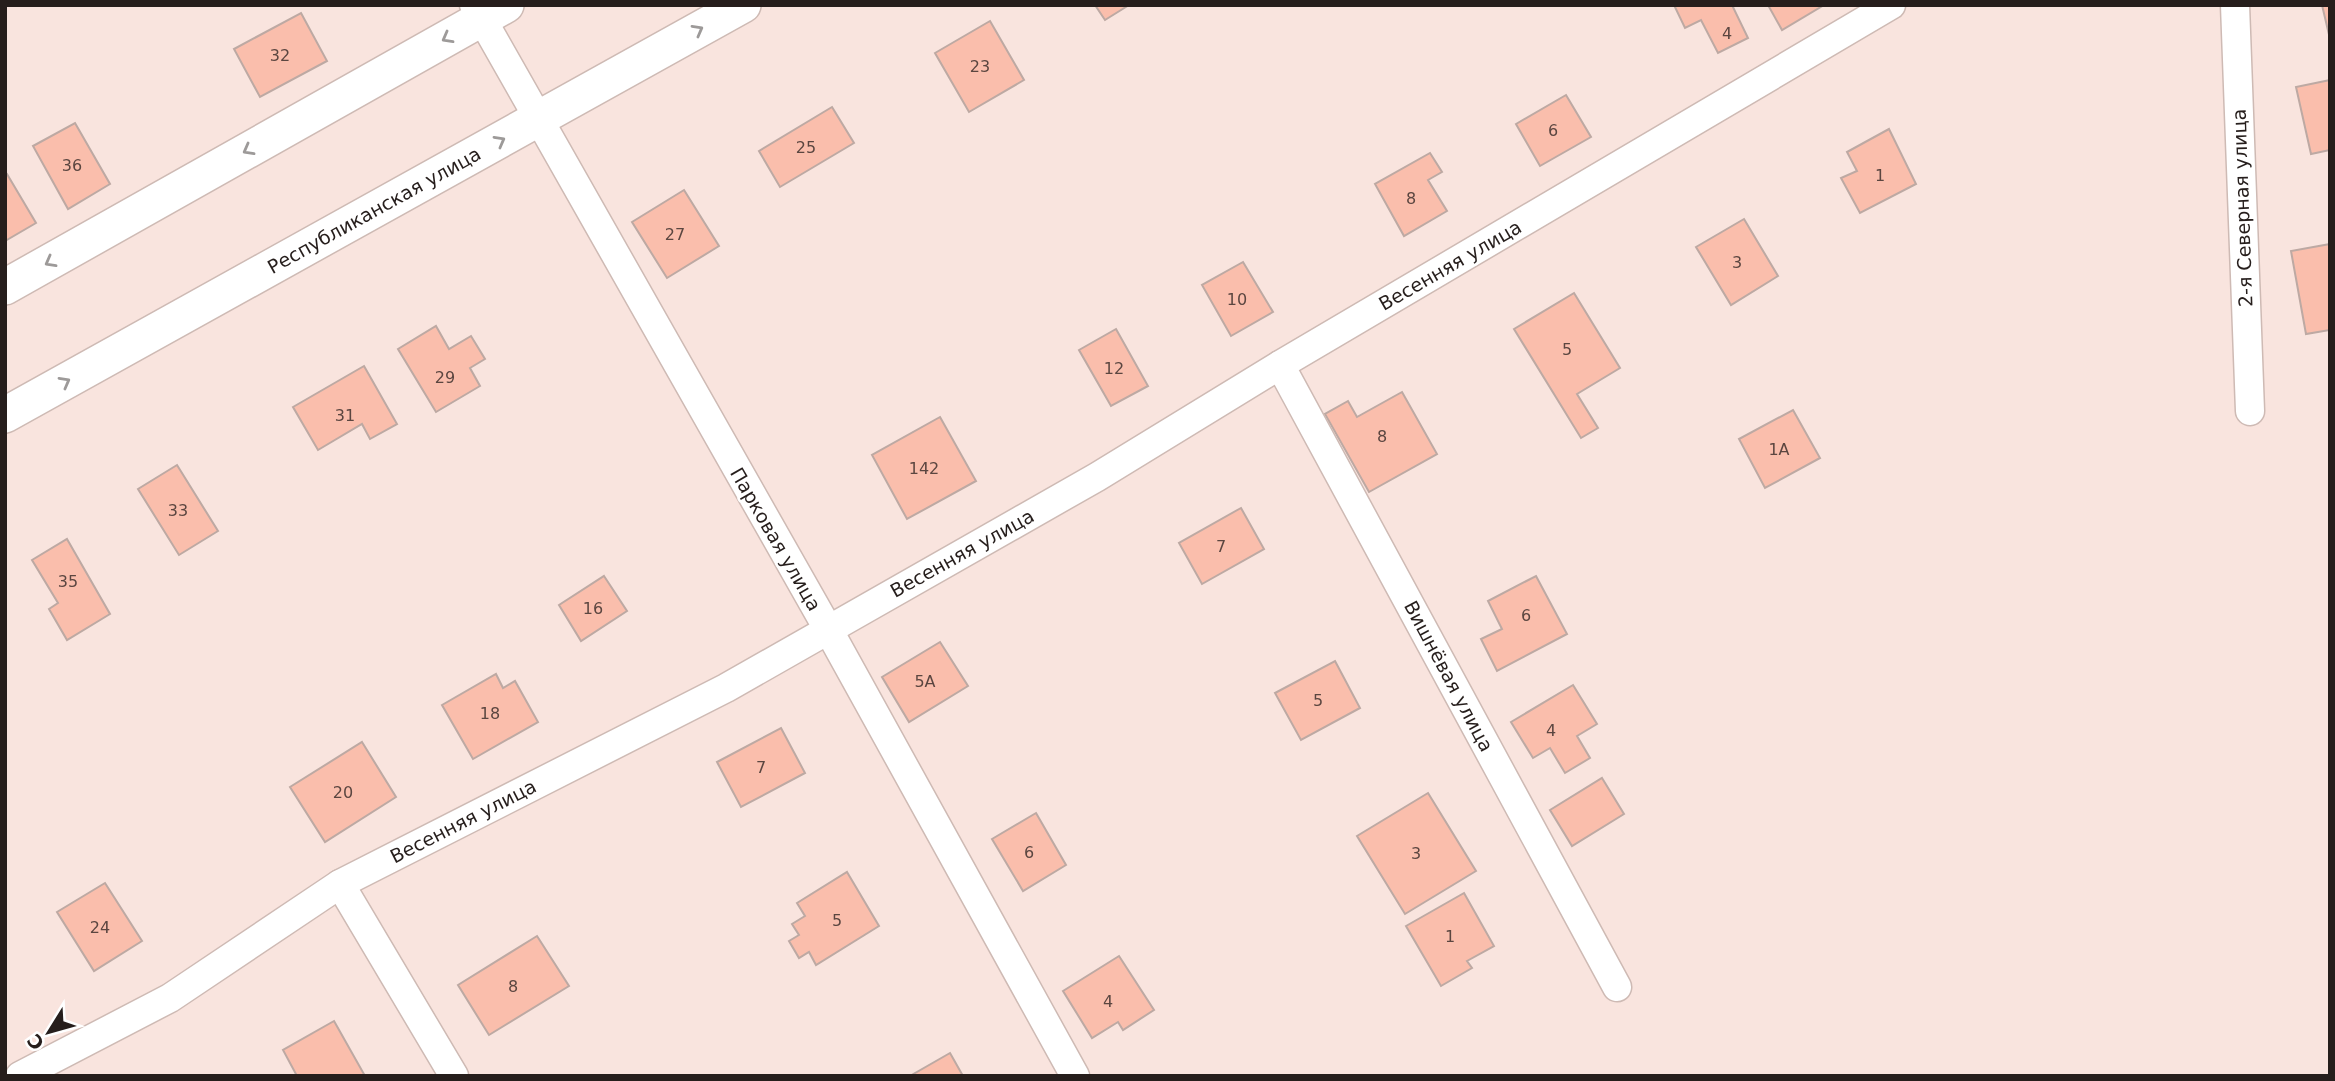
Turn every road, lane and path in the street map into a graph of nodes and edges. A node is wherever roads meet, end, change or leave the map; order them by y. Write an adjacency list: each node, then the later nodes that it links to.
1 (743, 5): 5 (street, Республиканская улица, one-way to 1)
2 (1891, 5): 7 (street, Весенняя улица)
3 (2235, 5): 8 (street, 2-я Северная улица)
4 (487, 10): 5 (street, Парковая улица); 6 (street, one-way to 6)
5 (538, 120): 9 (street, Республиканская улица, one-way to 5); 10 (street, Парковая улица)
6 (5, 287)
7 (1280, 365): 10 (street, Весенняя улица); 12 (street, Вишнёвая улица)
8 (2250, 411)
9 (5, 415)
10 (828, 629): 11 (street, Весенняя улица); 15 (street, Парковая улица)
11 (340, 884): 13 (street, Весенняя улица); 14 (street)
12 (1617, 987)
13 (20, 1076)
14 (454, 1076)
15 (1075, 1076)

